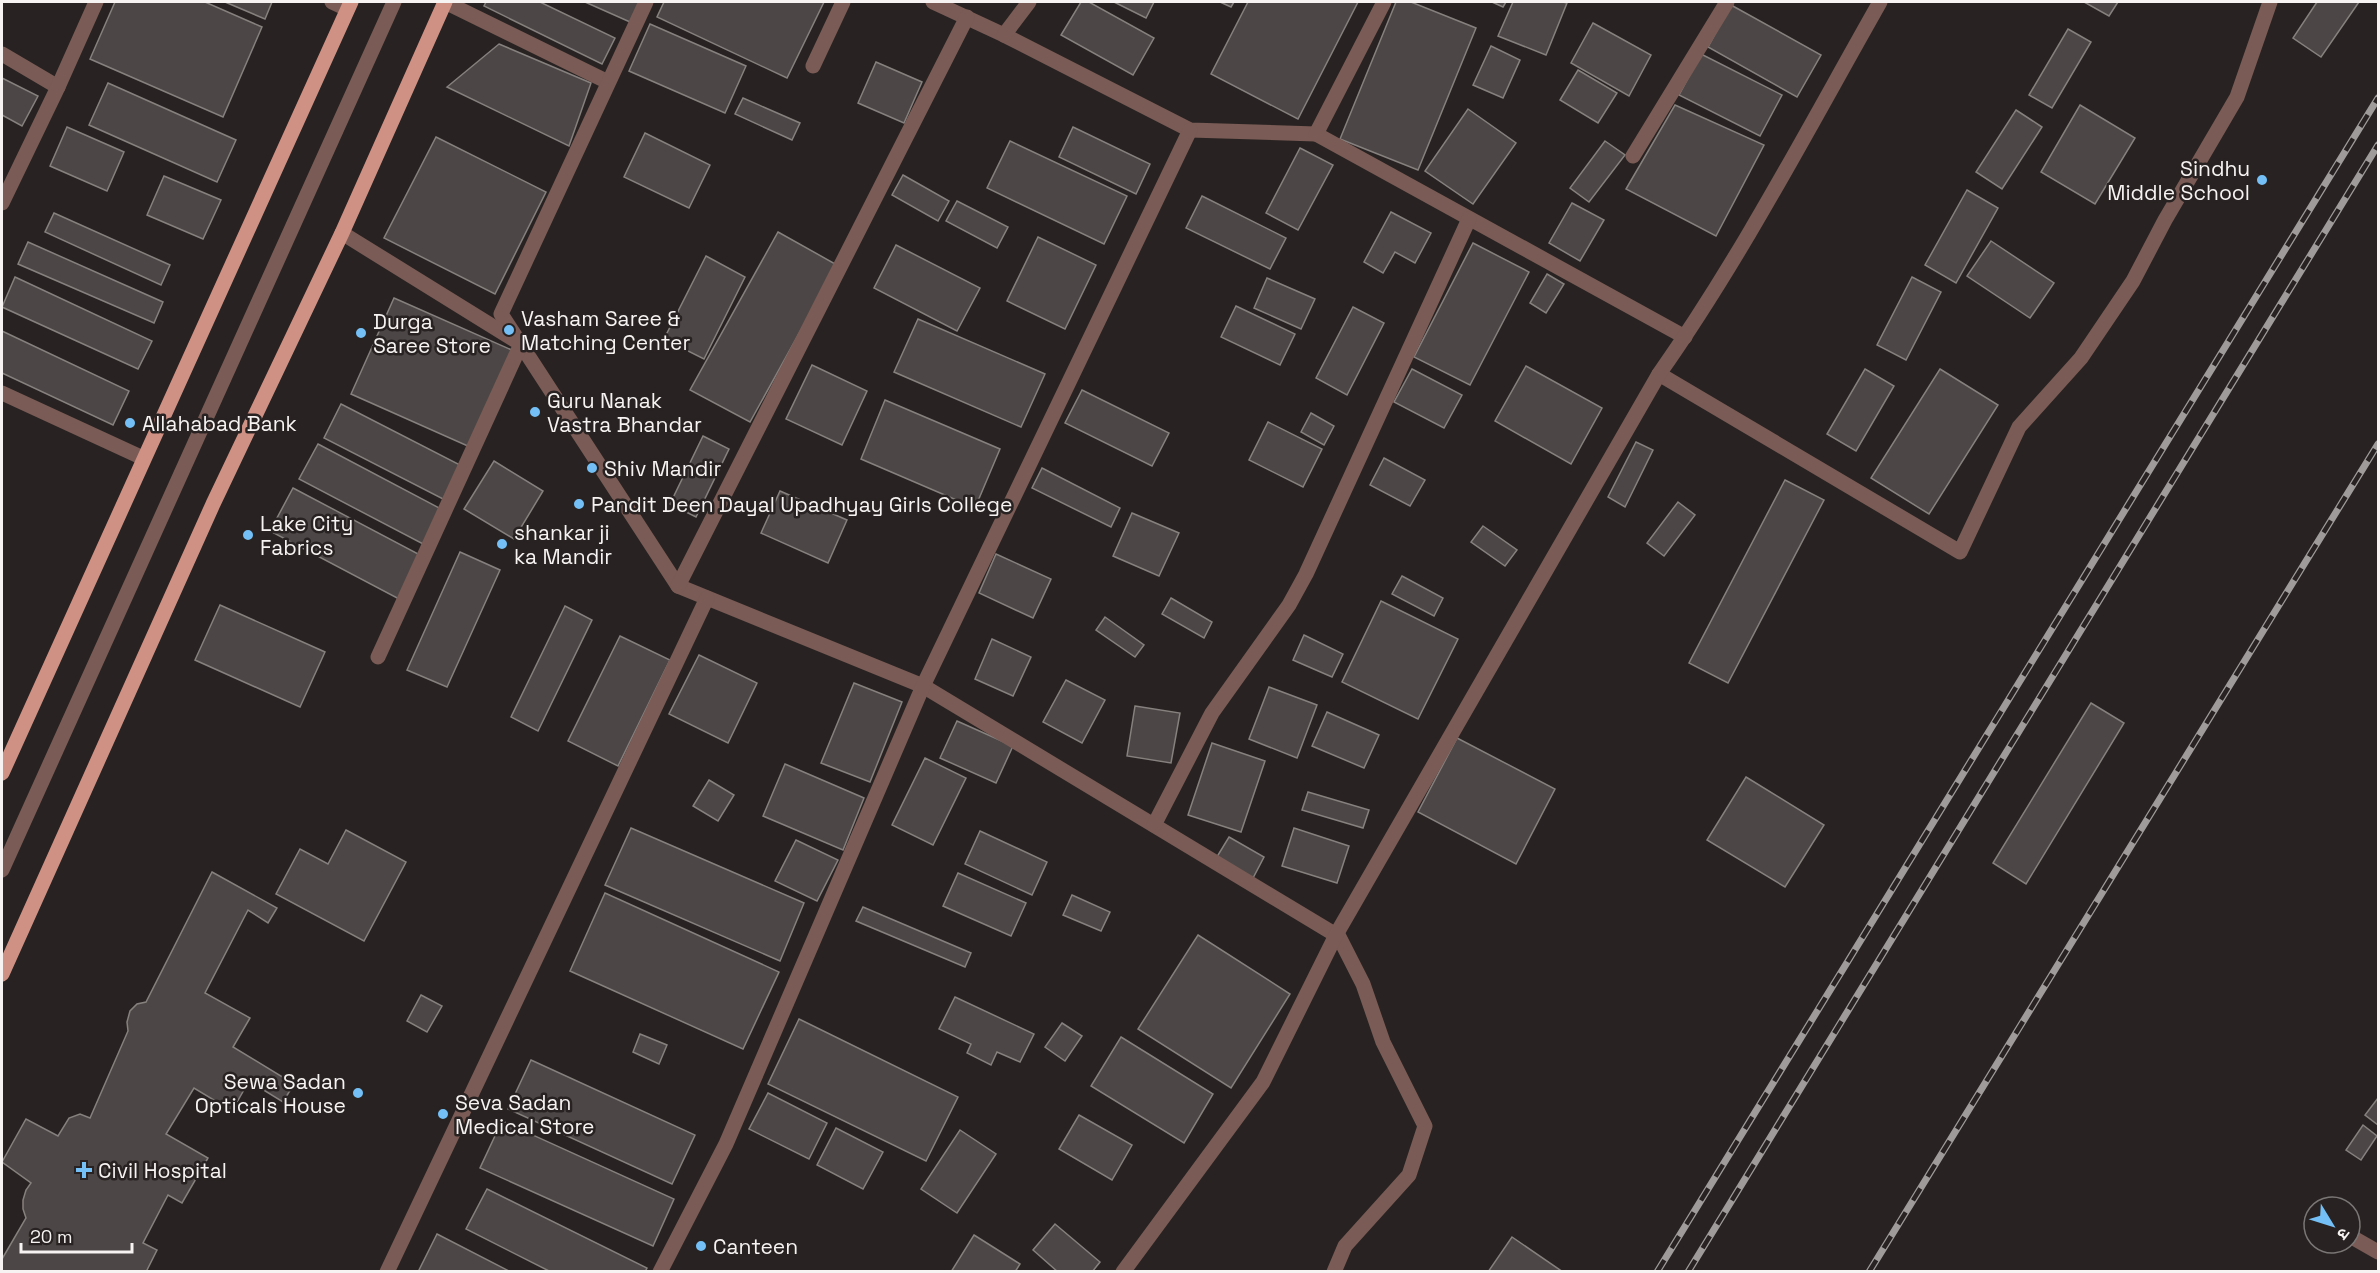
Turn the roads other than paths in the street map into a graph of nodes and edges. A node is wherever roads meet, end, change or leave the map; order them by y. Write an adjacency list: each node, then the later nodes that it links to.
1 (96, 2): 19 (street)
2 (332, 2): 13 (street)
3 (394, 2): 37 (street)
4 (445, 2): 18 (street); 25 (main road)
5 (646, 2): 18 (street)
6 (843, 2): 17 (street)
7 (933, 2): 14 (street)
8 (1029, 2): 15 (street)
9 (1384, 2): 21 (street)
10 (1726, 2): 22 (street)
11 (1880, 2): 26 (street)
12 (2270, 2): 28 (street)
13 (349, 5): 30 (main road)
14 (967, 17): 15 (street); 31 (street)
15 (1004, 34): 20 (street)
16 (2, 54): 19 (street)
17 (813, 66)
18 (609, 82): 27 (street)
19 (58, 87): 23 (street)
20 (1190, 130): 21 (street); 34 (street)
21 (1316, 135): 24 (street)
22 (1633, 156)
23 (2, 203)
24 (1469, 219): 26 (street); 36 (street)
25 (342, 233): 27 (street); 39 (main road)
26 (1685, 337): 28 (street)
27 (521, 344): 31 (street); 33 (street)
28 (1659, 374): 38 (street)
29 (2, 393): 30 (street)
30 (143, 458): 35 (main road)
31 (678, 586): 32 (street)
32 (707, 598): 34 (street); 42 (street)
33 (378, 657)
34 (923, 686): 36 (street); 43 (street)
35 (2, 773)
36 (1154, 825): 38 (street)
37 (2, 870)
38 (1337, 934): 44 (street); 45 (street)
39 (2, 974)
40 (2362, 1243): 41 (street)
41 (2379, 1252)
42 (387, 1272)
43 (660, 1272)
44 (1123, 1272)
45 (1334, 1272)

